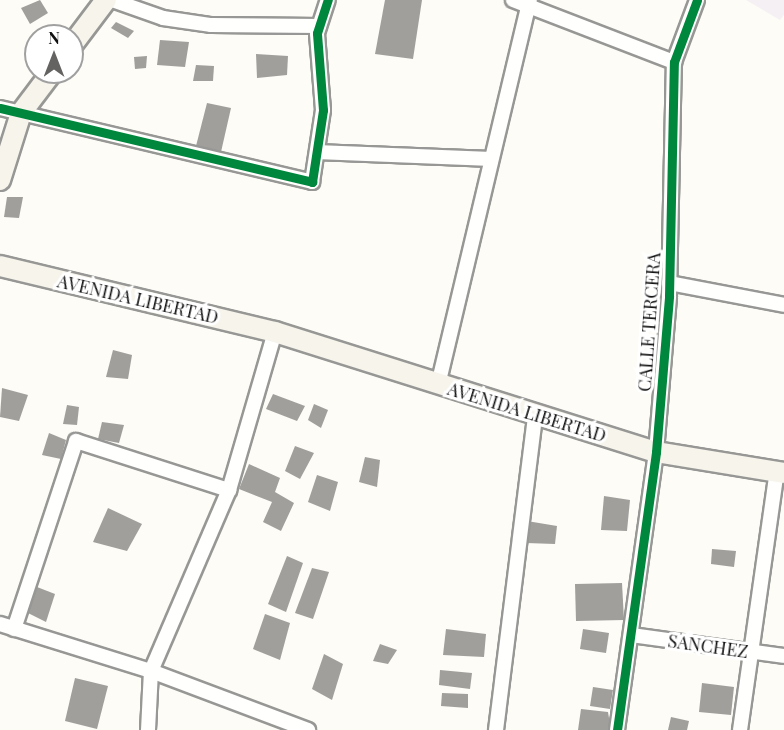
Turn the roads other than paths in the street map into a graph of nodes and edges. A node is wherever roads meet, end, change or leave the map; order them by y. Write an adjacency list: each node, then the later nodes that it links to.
1 (106, 0): 8 (main road)
2 (112, 0): 7 (street)
3 (328, 0): 7 (street)
4 (513, 0): 6 (street)
5 (697, 0): 9 (street, CALLE TERCERA)
6 (529, 3): 9 (street); 14 (street)
7 (319, 26): 13 (street)
8 (84, 29)
9 (674, 62): 17 (street, CALLE TERCERA)
10 (43, 84): 12 (main road)
11 (0, 108): 12 (street)
12 (21, 113): 13 (street); 15 (main road)
13 (317, 152): 14 (street)
14 (491, 159): 20 (street)
15 (0, 180)
16 (0, 266): 19 (main road, AVENIDA LIBERTAD)
17 (669, 283): 18 (street); 22 (street, CALLE TERCERA)
18 (784, 305)
19 (275, 332): 20 (main road, AVENIDA LIBERTAD); 24 (street)
20 (438, 385): 21 (main road, AVENIDA LIBERTAD)
21 (535, 415): 22 (main road, AVENIDA LIBERTAD); 33 (street)
22 (656, 452): 23 (main road, AVENIDA LIBERTAD); 27 (street, CALLE TERCERA)
23 (780, 472): 28 (street)
24 (229, 490): 26 (street); 30 (street)
25 (0, 624): 26 (street)
26 (14, 629): 30 (street)
27 (630, 642): 28 (street, SANCHEZ); 34 (street)
28 (750, 652): 29 (street, SANCHEZ); 35 (street)
29 (784, 656)
30 (151, 671): 31 (street); 32 (street)
31 (148, 730)
32 (308, 730)
33 (496, 730)
34 (617, 730)
35 (740, 730)

